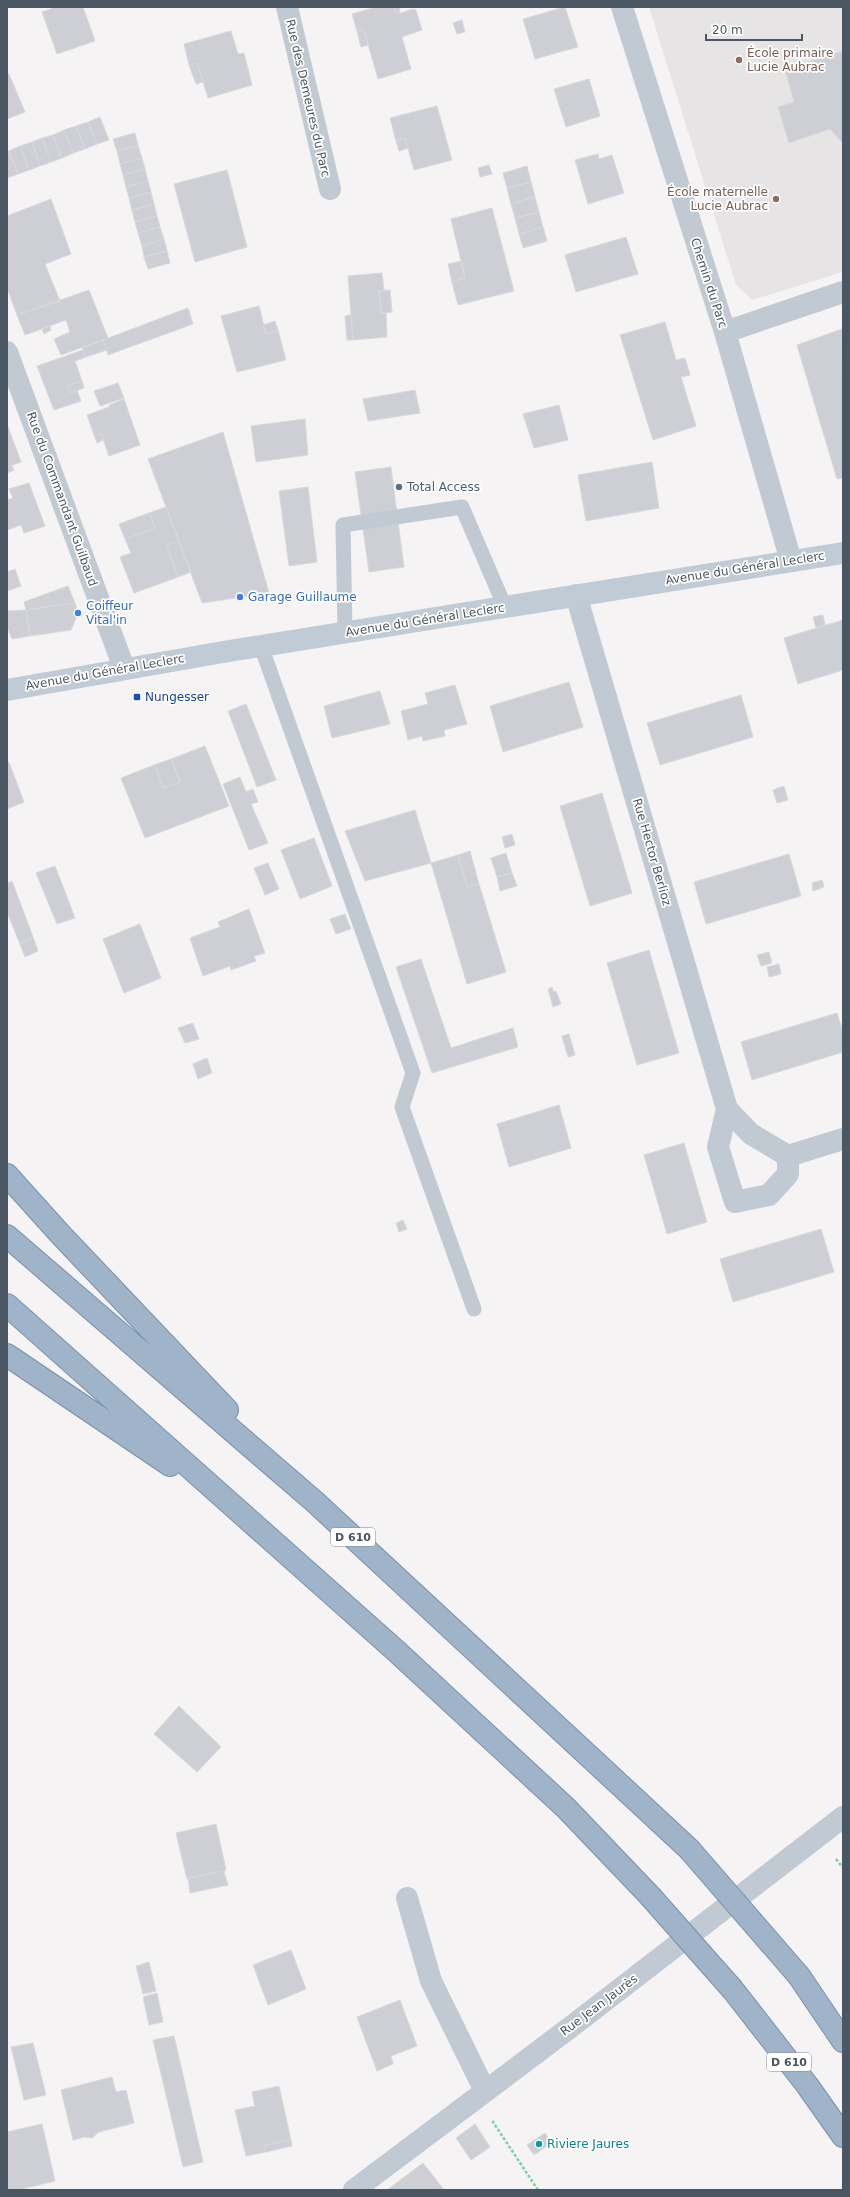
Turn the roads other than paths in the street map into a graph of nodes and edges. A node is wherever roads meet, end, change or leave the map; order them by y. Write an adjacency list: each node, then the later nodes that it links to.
1 (287, 7): 3 (street, Rue des Demeures du Parc)
2 (622, 7): 5 (street, Chemin du Parc)
3 (330, 189)
4 (843, 292): 5 (street)
5 (724, 332): 8 (street, Chemin du Parc)
6 (7, 352): 13 (street, Rue du Commandant Guilbaud)
7 (843, 553): 8 (main road, Avenue du Général Leclerc)
8 (790, 561): 9 (main road, Avenue du Général Leclerc)
9 (576, 595): 10 (main road, Avenue du Général Leclerc); 15 (street, Rue Hector Berlioz)
10 (505, 607): 11 (main road, Avenue du Général Leclerc); 11 (lane)
11 (345, 632): 12 (main road, Avenue du Général Leclerc)
12 (261, 646): 13 (main road, Avenue du Général Leclerc); 21 (lane)
13 (124, 668): 14 (main road, Avenue du Général Leclerc)
14 (7, 690)
15 (727, 1109): 17 (street, Rue Hector Berlioz); 17 (street, Rue Hector Berlioz)
16 (843, 1139): 17 (street)
17 (788, 1156)
18 (7, 1175): 23 (highway)
19 (7, 1236): 23 (highway, D 610)
20 (7, 1305): 24 (highway, D 610)
21 (474, 1309)
22 (7, 1355): 24 (highway)
23 (315, 1502): 27 (highway, D 610, bridge)
24 (236, 1509): 29 (highway, D 610, bridge)
25 (843, 1817): 28 (street, Rue Jean Jaurès)
26 (407, 1898): 28 (street)
27 (843, 2041)
28 (485, 2091): 30 (street, Rue Jean Jaurès)
29 (843, 2136)
30 (354, 2190)

